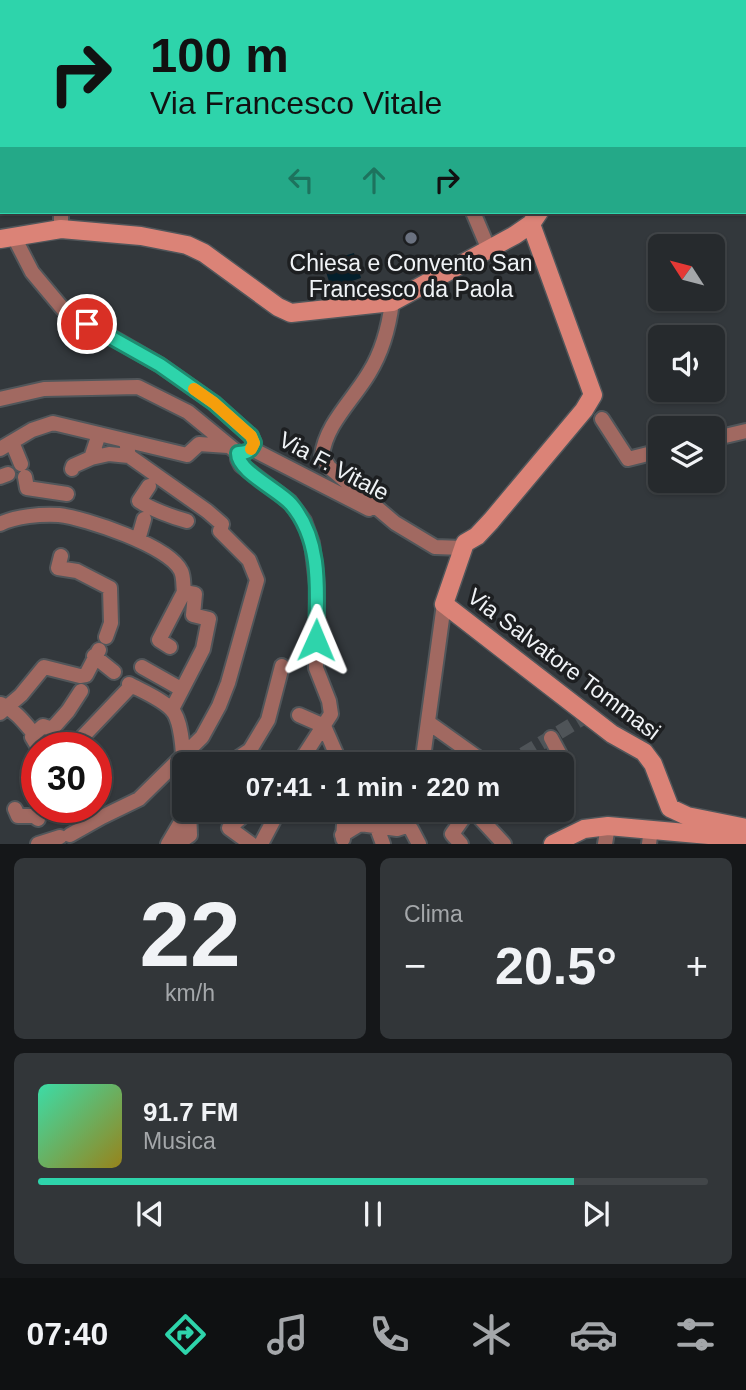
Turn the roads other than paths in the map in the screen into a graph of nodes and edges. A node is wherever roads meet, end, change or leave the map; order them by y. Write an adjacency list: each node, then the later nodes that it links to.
1 (474, 214): 5 (street)
2 (535, 218): 5 (street); 25 (street)
3 (61, 220): 4 (street); 6 (street)
4 (7, 238): 14 (street)
5 (489, 250): 6 (street)
6 (392, 302): 22 (street)
7 (0, 399): 14 (street)
8 (602, 419): 15 (street)
9 (746, 431): 11 (street)
10 (99, 434): 12 (street); 13 (street); 16 (street)
11 (725, 436)
12 (6, 445): 20 (street)
13 (128, 449): 14 (street); 16 (street); 47 (street)
14 (239, 449): 22 (street, Via F. Vitale); 40 (street)
15 (648, 454)
16 (92, 458): 17 (street)
17 (72, 469)
18 (149, 486): 19 (street)
19 (148, 514): 21 (street); 24 (street)
20 (65, 516): 23 (street); 24 (street)
21 (187, 520)
22 (395, 523): 25 (street)
23 (0, 524)
24 (138, 540): 27 (street)
25 (463, 548): 28 (street)
26 (61, 556): 30 (street)
27 (184, 592): 29 (street); 34 (street)
28 (444, 604): 39 (street); 66 (street, Via Salvatore Tommasi)
29 (164, 643)
30 (100, 648): 33 (street); 36 (street)
31 (282, 666): 45 (street)
32 (142, 667): 34 (street)
33 (114, 672)
34 (181, 688): 37 (street)
35 (81, 691): 42 (street)
36 (3, 708): 41 (street)
37 (172, 709): 43 (street); 46 (street)
38 (299, 715): 40 (street)
39 (429, 723): 51 (street); 52 (street)
40 (324, 726): 49 (street); 50 (street)
41 (30, 732)
42 (40, 732)
43 (87, 732)
44 (551, 738): 53 (street)
45 (250, 750): 48 (street)
46 (183, 752)
47 (185, 752)
48 (247, 752)
49 (307, 752)
50 (335, 752)
51 (424, 752)
52 (470, 752)
53 (558, 752)
54 (172, 765): 72 (street)
55 (15, 810): 56 (street)
56 (21, 816)
57 (182, 822): 73 (street)
58 (189, 822): 74 (street)
59 (236, 822): 75 (street)
60 (273, 822): 76 (street)
61 (410, 822): 65 (street)
62 (468, 822): 71 (street)
63 (482, 822): 79 (street)
64 (376, 825): 65 (street); 70 (street); 77 (street)
65 (409, 825): 78 (street)
66 (746, 828)
67 (607, 835): 68 (street); 80 (street)
68 (650, 837): 69 (street)
69 (746, 838)
70 (343, 839)
71 (456, 839)
72 (38, 844)
73 (168, 844)
74 (177, 844)
75 (251, 844)
76 (261, 844)
77 (383, 844)
78 (419, 844)
79 (504, 844)
80 (553, 844)

